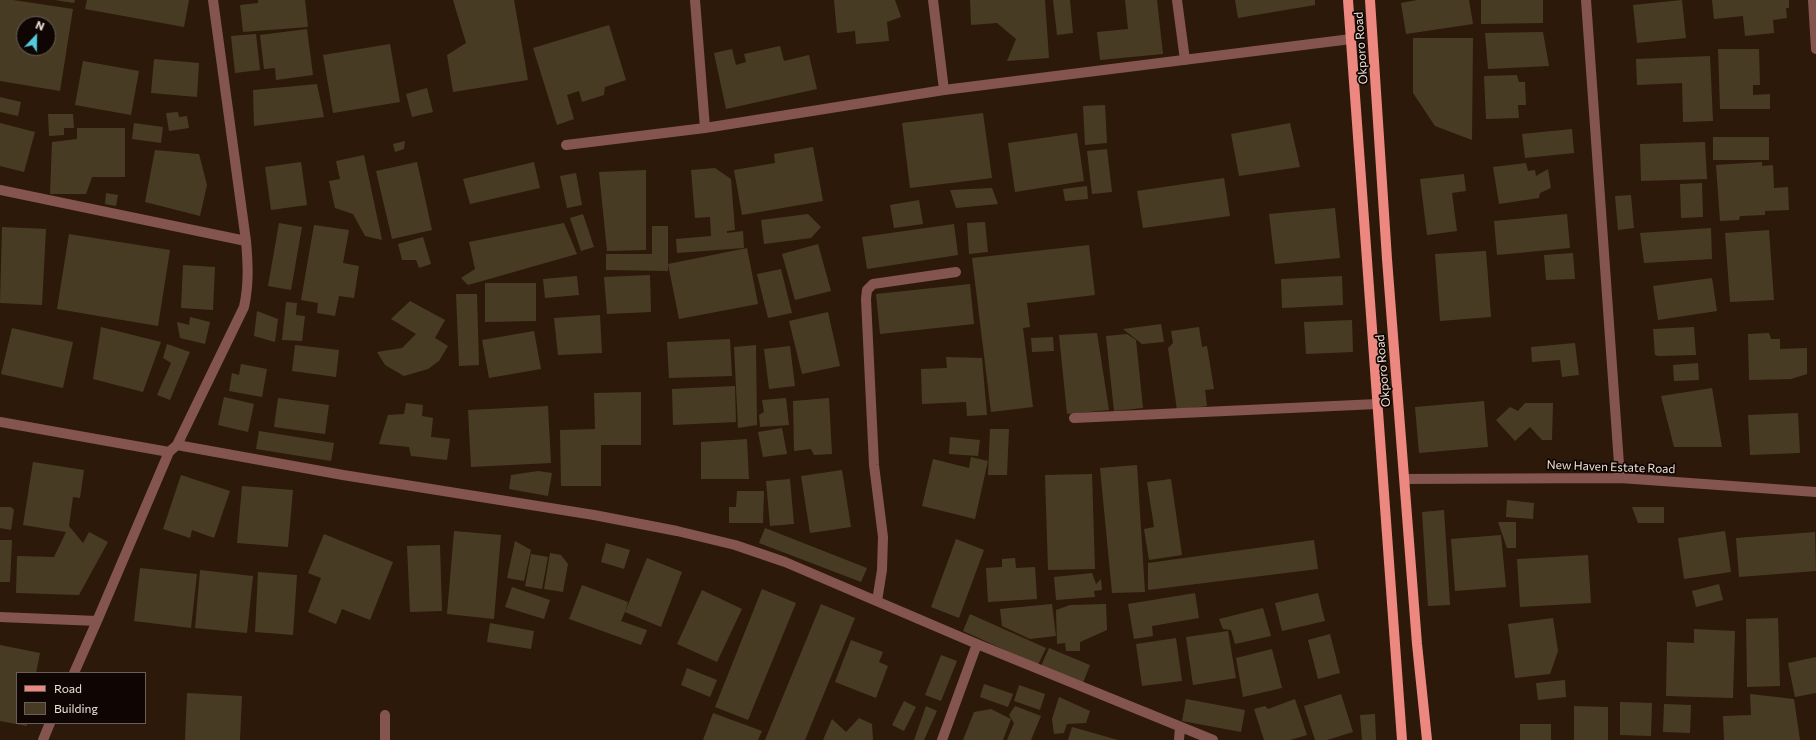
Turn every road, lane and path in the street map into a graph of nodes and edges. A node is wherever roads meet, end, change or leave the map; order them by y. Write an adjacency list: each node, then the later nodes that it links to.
1 (213, 0): 16 (street)
2 (695, 0): 13 (street)
3 (933, 0): 12 (street)
4 (1177, 0): 11 (street)
5 (1348, 0): 9 (main road, Okporo Road)
6 (1370, 0): 23 (main road, Okporo Road)
7 (1586, 0): 22 (street)
8 (1814, 0): 10 (street)
9 (1351, 39): 11 (street); 18 (main road, Okporo Road)
10 (1816, 49)
11 (1185, 60): 12 (street)
12 (944, 90): 13 (street)
13 (705, 128): 14 (street)
14 (566, 145)
15 (0, 190): 16 (street)
16 (246, 241): 21 (street)
17 (956, 272): 25 (street)
18 (1377, 404): 19 (street); 38 (main road, Okporo Road)
19 (1074, 418)
20 (0, 422): 21 (street)
21 (173, 449): 25 (street); 27 (street)
22 (1620, 478): 23 (street, New Haven Estate Road); 24 (street, New Haven Estate Road)
23 (1405, 479): 39 (main road, Okporo Road)
24 (1816, 492)
25 (877, 602): 28 (street)
26 (0, 617): 27 (street)
27 (97, 621): 29 (street)
28 (977, 644): 32 (street); 35 (street)
29 (74, 672)
30 (384, 715): 34 (street)
31 (50, 724): 33 (street)
32 (1180, 727): 36 (street); 37 (street)
33 (43, 740)
34 (385, 740)
35 (942, 740)
36 (1179, 740)
37 (1212, 740)
38 (1402, 740)
39 (1427, 740)

